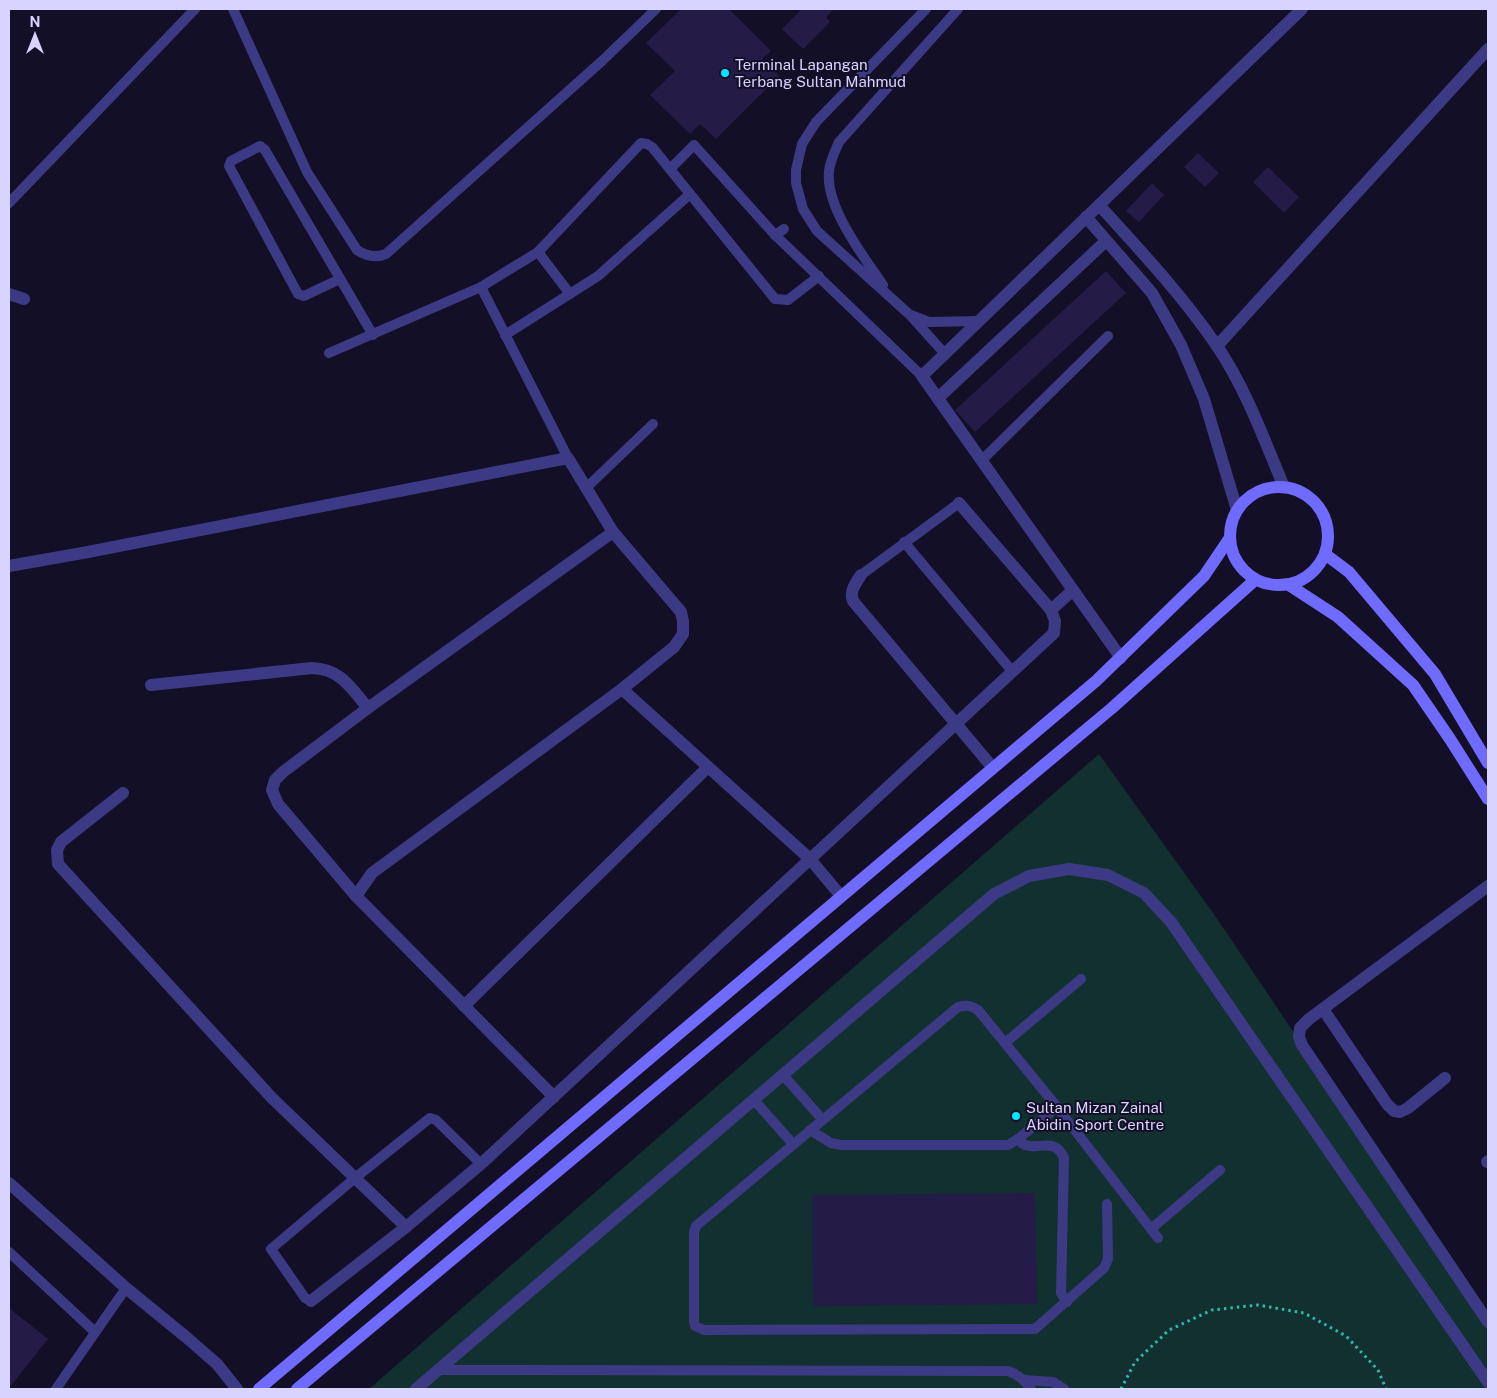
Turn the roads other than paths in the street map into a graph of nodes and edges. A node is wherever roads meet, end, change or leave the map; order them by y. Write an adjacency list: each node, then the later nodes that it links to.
1 (195, 9): 10 (lane)
2 (232, 9): 3 (lane)
3 (656, 9)
4 (926, 9): 21 (lane)
5 (958, 9): 21 (lane)
6 (1302, 9): 11 (street)
7 (1488, 49): 27 (street)
8 (670, 169): 9 (lane); 14 (lane); 15 (lane)
9 (690, 194): 15 (lane); 19 (lane)
10 (9, 203)
11 (1099, 205): 12 (street); 27 (street)
12 (1086, 217): 13 (street); 23 (street)
13 (1106, 241): 31 (street); 38 (street)
14 (538, 252): 17 (lane); 19 (lane)
15 (819, 276): 30 (lane)
16 (340, 279): 16 (lane); 24 (lane)
17 (481, 287): 24 (lane); 25 (lane)
18 (9, 294): 20 (street)
19 (570, 294): 25 (lane)
20 (24, 299)
21 (894, 300): 22 (lane)
22 (910, 315): 23 (lane); 29 (lane)
23 (979, 321): 29 (street)
24 (373, 335): 28 (lane)
25 (506, 335): 33 (lane)
26 (1108, 336): 34 (lane)
27 (1217, 346): 35 (street)
28 (329, 353)
29 (946, 354): 30 (street)
30 (922, 376): 31 (street)
31 (938, 398): 34 (street)
32 (653, 424): 36 (lane)
33 (568, 458): 36 (street); 43 (street)
34 (982, 460): 47 (street)
35 (1284, 487): 38 (main road); 42 (main road)
36 (586, 488): 39 (street)
37 (960, 503): 41 (lane); 48 (street)
38 (1237, 510): 40 (main road)
39 (613, 532): 52 (street); 53 (street)
40 (1229, 539): 45 (main road); 49 (main road)
41 (904, 542): 44 (lane); 50 (lane)
42 (1325, 554): 46 (main road); 55 (main road)
43 (9, 566)
44 (861, 575): 54 (street)
45 (1255, 580): 46 (main road); 97 (main road)
46 (1289, 584): 59 (main road)
47 (1073, 590): 48 (street); 49 (street)
48 (1051, 610): 50 (street)
49 (1121, 658): 57 (main road)
50 (1012, 671): 54 (street)
51 (151, 685): 53 (street)
52 (622, 689): 56 (street); 62 (street)
53 (368, 708): 62 (street)
54 (955, 724): 57 (street); 60 (street)
55 (1488, 763)
56 (708, 767): 60 (street); 65 (street)
57 (993, 768): 63 (main road)
58 (123, 793): 79 (street)
59 (1488, 799)
60 (810, 859): 63 (street); 70 (street)
61 (1488, 886): 66 (street)
62 (356, 896): 65 (street)
63 (841, 896): 96 (main road)
64 (1081, 979): 67 (lane)
65 (464, 1006): 70 (street)
66 (1323, 1009): 69 (street); 89 (street)
67 (1005, 1043): 72 (lane); 73 (lane)
68 (783, 1075): 71 (street); 73 (lane); 93 (street)
69 (1445, 1078)
70 (554, 1097): 77 (street)
71 (754, 1100): 76 (lane); 91 (street)
72 (1057, 1107): 75 (lane); 83 (lane)
73 (822, 1119): 74 (lane)
74 (810, 1130): 75 (lane); 76 (lane)
75 (1018, 1140): 88 (lane)
76 (793, 1144): 88 (lane)
77 (481, 1164): 79 (lane); 82 (street)
78 (1220, 1170): 83 (lane)
79 (355, 1178): 82 (street); 87 (lane)
80 (9, 1183): 86 (street)
81 (1106, 1204): 88 (lane)
82 (406, 1227): 87 (street)
83 (1151, 1229): 84 (lane)
84 (1158, 1238)
85 (9, 1252): 90 (lane)
86 (126, 1288): 90 (lane); 95 (street)
87 (311, 1301)
88 (1067, 1302)
89 (1488, 1322)
90 (95, 1332): 94 (lane)
91 (440, 1370): 92 (lane); 98 (street)
92 (1024, 1380): 99 (lane); 100 (lane)
93 (1488, 1382)
94 (56, 1389)
95 (237, 1389)
96 (259, 1389)
97 (297, 1389)
98 (416, 1389)
99 (1031, 1389)
100 (1064, 1389)

